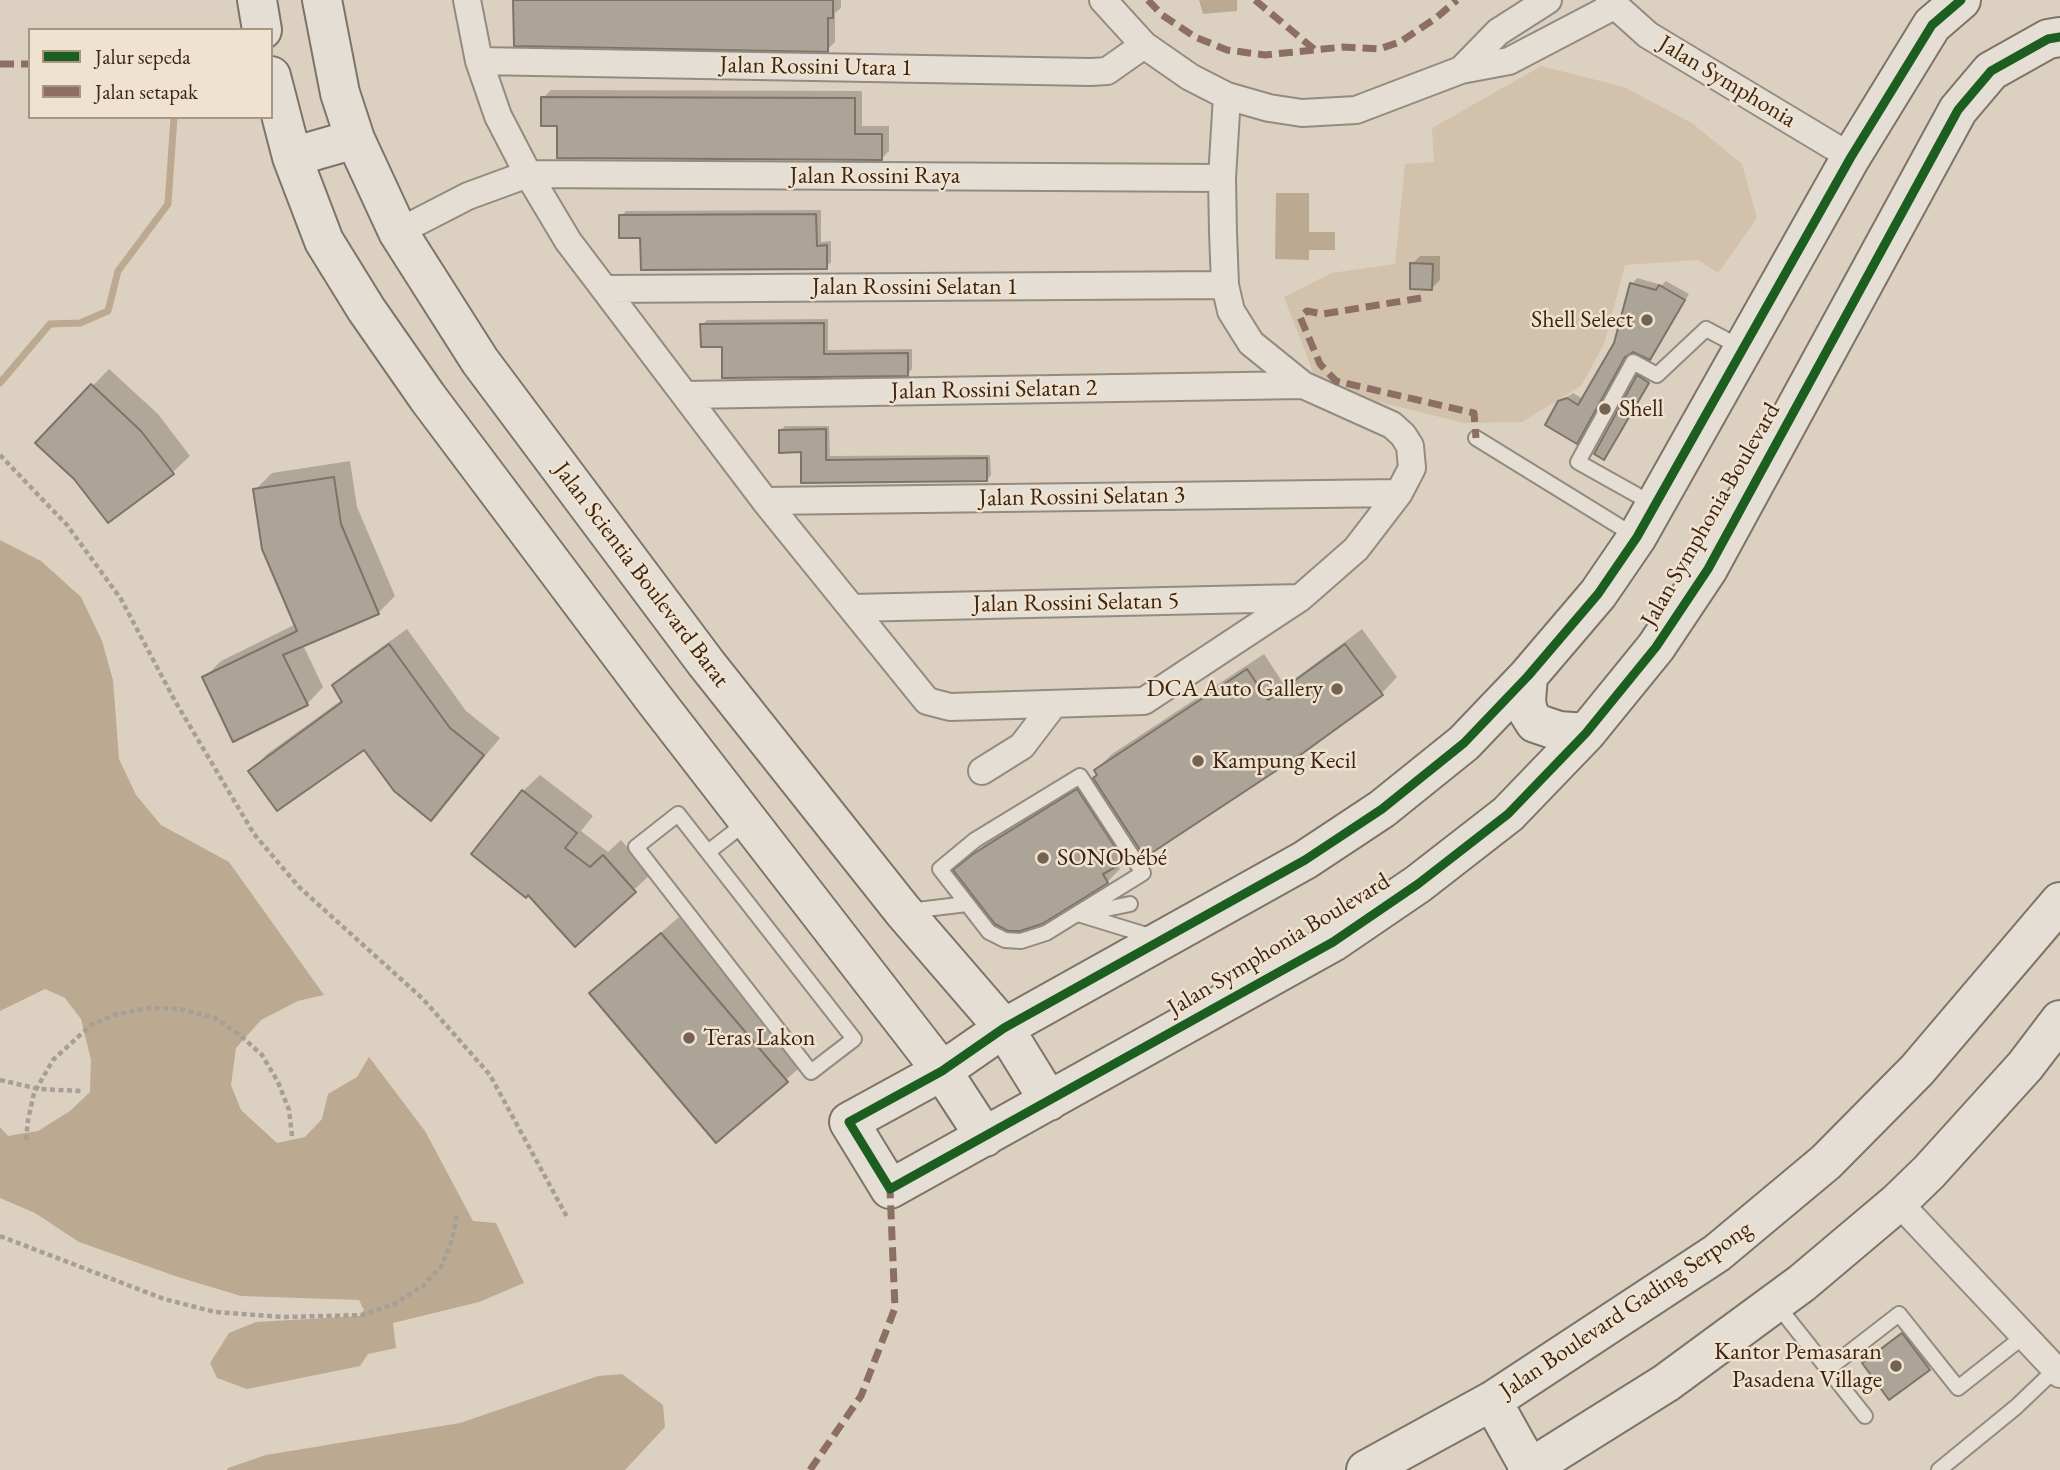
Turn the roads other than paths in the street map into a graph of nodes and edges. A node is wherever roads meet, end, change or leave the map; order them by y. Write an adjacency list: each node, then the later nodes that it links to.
1 (257, 0): 8 (street)
2 (322, 0): 15 (street, Jalan Scientia Boulevard Barat)
3 (467, 0): 11 (street)
4 (1103, 0): 10 (street)
5 (1548, 0): 12 (street)
6 (1961, 0): 16 (street)
7 (1611, 3): 12 (street); 16 (street, Jalan Symphonia)
8 (262, 28)
9 (2060, 37): 34 (street, Jalan Symphonia Boulevard)
10 (1144, 45): 11 (street, Jalan Rossini Utara 1); 14 (street)
11 (479, 61): 18 (street)
12 (1461, 71): 14 (street)
13 (273, 84): 17 (street)
14 (1227, 96): 19 (street)
15 (355, 139): 17 (street); 20 (street, Jalan Scientia Boulevard Barat)
16 (1851, 157): 23 (street)
17 (292, 158): 36 (street)
18 (528, 174): 19 (street, Jalan Rossini Raya); 20 (street, Jalan Rossini Raya); 22 (street)
19 (1222, 178): 21 (street)
20 (398, 232): 41 (street, Jalan Scientia Boulevard Barat)
21 (1225, 285): 22 (street, Jalan Rossini Selatan 1); 24 (street)
22 (605, 289): 25 (street)
23 (1743, 349): 29 (street); 29 (lane)
24 (1303, 385): 25 (street, Jalan Rossini Selatan 2); 27 (street)
25 (685, 395): 28 (street)
26 (1476, 438): 29 (lane)
27 (1399, 493): 28 (street, Jalan Rossini Selatan 3); 30 (street)
28 (765, 501): 31 (street)
29 (1646, 521): 32 (street)
30 (1300, 598): 31 (street, Jalan Rossini Selatan 5); 33 (street)
31 (852, 608): 33 (street)
32 (1528, 676): 34 (street); 43 (street)
33 (1054, 704): 35 (street)
34 (1586, 733): 47 (street, Jalan Symphonia Boulevard)
35 (982, 771)
36 (749, 821): 37 (lane); 46 (street)
37 (708, 852): 37 (lane)
38 (2060, 903): 54 (street, Jalan Boulevard Gading Serpong)
39 (967, 904): 41 (lane); 42 (lane); 42 (lane)
40 (1130, 904): 42 (lane)
41 (903, 911): 45 (street, Jalan Scientia Boulevard Barat)
42 (1078, 914): 43 (lane)
43 (1162, 940): 45 (street)
44 (2060, 1020): 49 (street)
45 (1004, 1028): 46 (street); 47 (street, Jalan Scientia Boulevard Barat)
46 (942, 1071): 48 (street); 48 (street, Jalan Symphonia Boulevard)
47 (1049, 1101): 48 (street, Jalan Symphonia Boulevard)
48 (985, 1137)
49 (1898, 1202): 50 (street); 51 (street)
50 (1775, 1302): 52 (lane); 56 (street)
51 (2024, 1336): 52 (lane); 53 (street)
52 (1828, 1369): 55 (lane)
53 (2058, 1369): 58 (lane)
54 (1492, 1401): 56 (street); 57 (street, Jalan Boulevard Gading Serpong)
55 (1865, 1416)
56 (1529, 1469)
57 (1366, 1470)
58 (1939, 1470)

